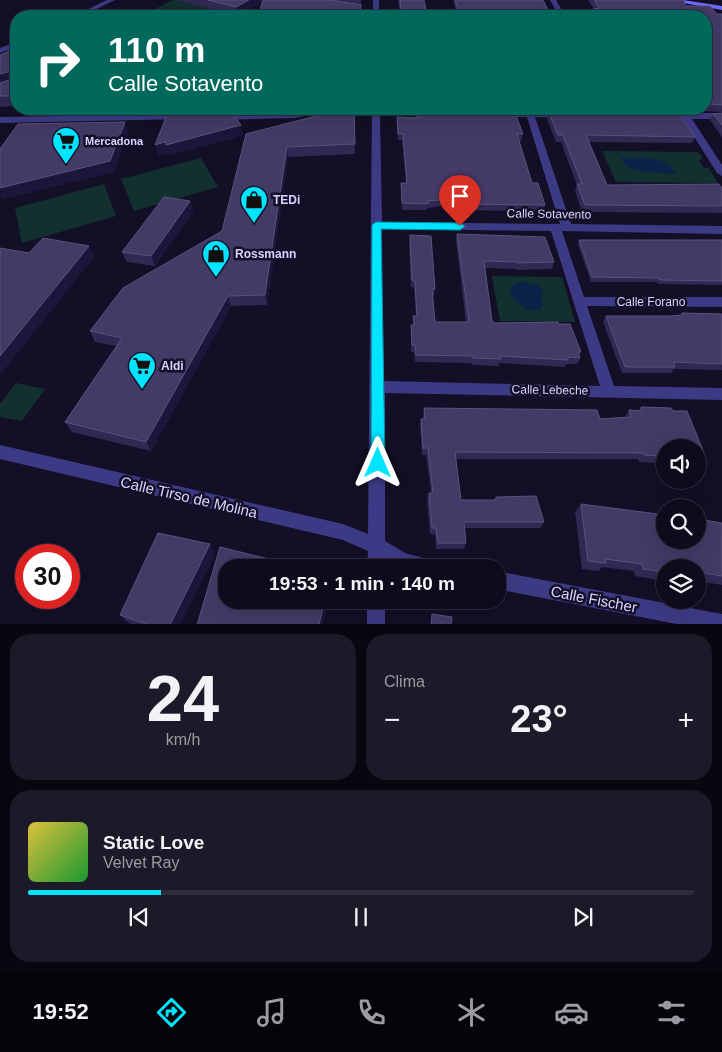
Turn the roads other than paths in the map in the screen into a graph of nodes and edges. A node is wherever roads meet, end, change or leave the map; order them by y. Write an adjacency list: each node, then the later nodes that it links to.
1 (112, 0): 5 (street)
2 (670, 0): 4 (main road)
3 (335, 7): 6 (street)
4 (722, 8)
5 (90, 10)
6 (350, 10)
7 (141, 115): 16 (street)
8 (294, 115): 15 (street)
9 (376, 115): 19 (street)
10 (530, 115): 20 (street)
11 (656, 116): 12 (street)
12 (686, 116): 13 (street); 18 (street)
13 (722, 116)
14 (189, 117): 16 (street)
15 (207, 117)
16 (140, 118): 17 (street)
17 (0, 120)
18 (722, 172)
19 (376, 225): 20 (street, Calle Sotavento); 24 (street)
20 (561, 228): 21 (street, Calle Sotavento); 22 (street)
21 (722, 230)
22 (579, 302): 23 (street, Calle Forano); 25 (street)
23 (722, 302)
24 (377, 387): 25 (street, Calle Lebeche); 28 (street)
25 (609, 392): 26 (street, Calle Lebeche)
26 (722, 394)
27 (0, 452): 28 (street, Calle Tirso de Molina)
28 (377, 546): 29 (street); 30 (street)
29 (376, 559)
30 (399, 559)
31 (506, 582): 33 (street, Calle Fischer)
32 (376, 609): 34 (street)
33 (722, 623)
34 (376, 624)

